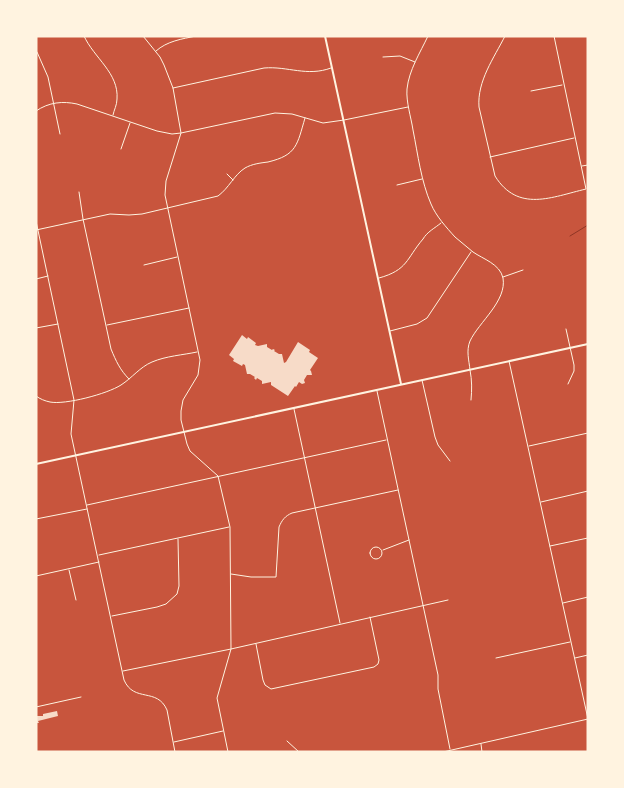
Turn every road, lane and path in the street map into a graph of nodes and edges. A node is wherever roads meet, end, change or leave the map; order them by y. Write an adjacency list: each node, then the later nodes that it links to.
1 (84, 36): 19 (street)
2 (143, 36): 9 (street)
3 (196, 36): 9 (street)
4 (326, 36): 12 (street)
5 (428, 36): 11 (street)
6 (505, 36): 27 (street)
7 (554, 36): 13 (street)
8 (37, 52): 16 (street)
9 (155, 52): 14 (street)
10 (383, 57): 11 (street)
11 (415, 62): 17 (street)
12 (332, 67): 14 (street); 21 (street)
13 (563, 84): 15 (street); 25 (street)
14 (173, 88): 24 (street)
15 (531, 91)
16 (54, 103): 18 (street); 19 (street); 23 (street)
17 (409, 107): 21 (street); 31 (street)
18 (36, 111)
19 (113, 116): 22 (street)
20 (305, 118): 21 (street); 24 (street); 32 (street)
21 (344, 120): 46 (street)
22 (131, 122): 24 (street); 26 (street)
23 (60, 134)
24 (181, 134): 35 (street)
25 (575, 138): 27 (street); 29 (street)
26 (121, 149)
27 (490, 157): 29 (street)
28 (588, 164): 29 (street)
29 (581, 166)
30 (227, 174): 32 (street)
31 (423, 179): 33 (street); 38 (street)
32 (233, 180): 35 (street)
33 (397, 185)
34 (80, 192): 36 (street)
35 (167, 208): 36 (street); 41 (street)
36 (83, 219): 39 (street); 50 (street)
37 (36, 221): 39 (street)
38 (442, 222): 40 (street); 46 (street)
39 (37, 230): 44 (street)
40 (472, 251): 45 (street); 53 (street)
41 (178, 257): 42 (street); 48 (street)
42 (144, 265)
43 (523, 270): 45 (street)
44 (48, 276): 47 (street); 49 (street)
45 (503, 277): 58 (street)
46 (378, 278): 53 (street)
47 (36, 279)
48 (189, 308): 50 (street); 56 (street)
49 (58, 324): 51 (street); 65 (street)
50 (106, 325): 59 (street)
51 (36, 328)
52 (566, 329): 55 (street)
53 (390, 331): 61 (street)
54 (588, 344): 55 (street)
55 (571, 347): 57 (street); 62 (street)
56 (198, 352): 59 (street); 68 (street)
57 (509, 361): 58 (street); 71 (street)
58 (470, 370): 60 (street); 66 (street)
59 (129, 379): 65 (street)
60 (422, 380): 61 (street); 74 (street)
61 (402, 384): 63 (street)
62 (568, 384)
63 (376, 390): 67 (street); 70 (street)
64 (36, 396): 65 (street)
65 (74, 400): 72 (street)
66 (471, 400)
67 (294, 407): 68 (street); 73 (street)
68 (183, 432): 72 (street); 76 (street)
69 (588, 433): 71 (street)
70 (387, 439): 73 (street); 77 (street)
71 (528, 446): 79 (street)
72 (76, 455): 75 (street); 80 (street)
73 (304, 458): 76 (street); 81 (street)
74 (450, 461)
75 (36, 464)
76 (218, 476): 80 (street); 84 (street)
77 (398, 490): 81 (street); 87 (street)
78 (588, 491): 79 (street)
79 (540, 502): 88 (street)
80 (86, 505): 82 (street)
81 (315, 508): 93 (street); 102 (street)
82 (87, 509): 83 (street); 90 (street)
83 (36, 519)
84 (230, 527): 85 (street); 93 (street)
85 (178, 538): 90 (street); 100 (street)
86 (588, 538): 88 (street)
87 (408, 540): 89 (street); 99 (street)
88 (550, 546): 98 (street)
89 (382, 551): 89 (street)
90 (98, 556): 91 (street)
91 (99, 562): 92 (street); 100 (street)
92 (69, 569): 94 (street); 96 (street)
93 (231, 574): 105 (street)
94 (36, 576)
95 (588, 597): 98 (street)
96 (76, 600)
97 (448, 600): 99 (street)
98 (562, 603): 103 (street)
99 (423, 605): 101 (street); 117 (street)
100 (111, 617): 109 (street)
101 (370, 618): 102 (street); 104 (street)
102 (340, 624): 104 (street)
103 (571, 642): 107 (street); 108 (street)
104 (256, 643): 105 (street)
105 (231, 648): 109 (street); 113 (street)
106 (588, 655): 108 (street)
107 (496, 658)
108 (574, 658): 112 (street)
109 (122, 671): 115 (street)
110 (81, 697): 111 (street)
111 (36, 707)
112 (588, 719): 116 (street)
113 (223, 731): 115 (street); 119 (street)
114 (287, 741): 120 (street)
115 (174, 742): 118 (street)
116 (480, 743): 117 (street); 122 (street)
117 (450, 750): 121 (street)
118 (175, 752)
119 (228, 752)
120 (300, 752)
121 (443, 752)
122 (482, 752)

